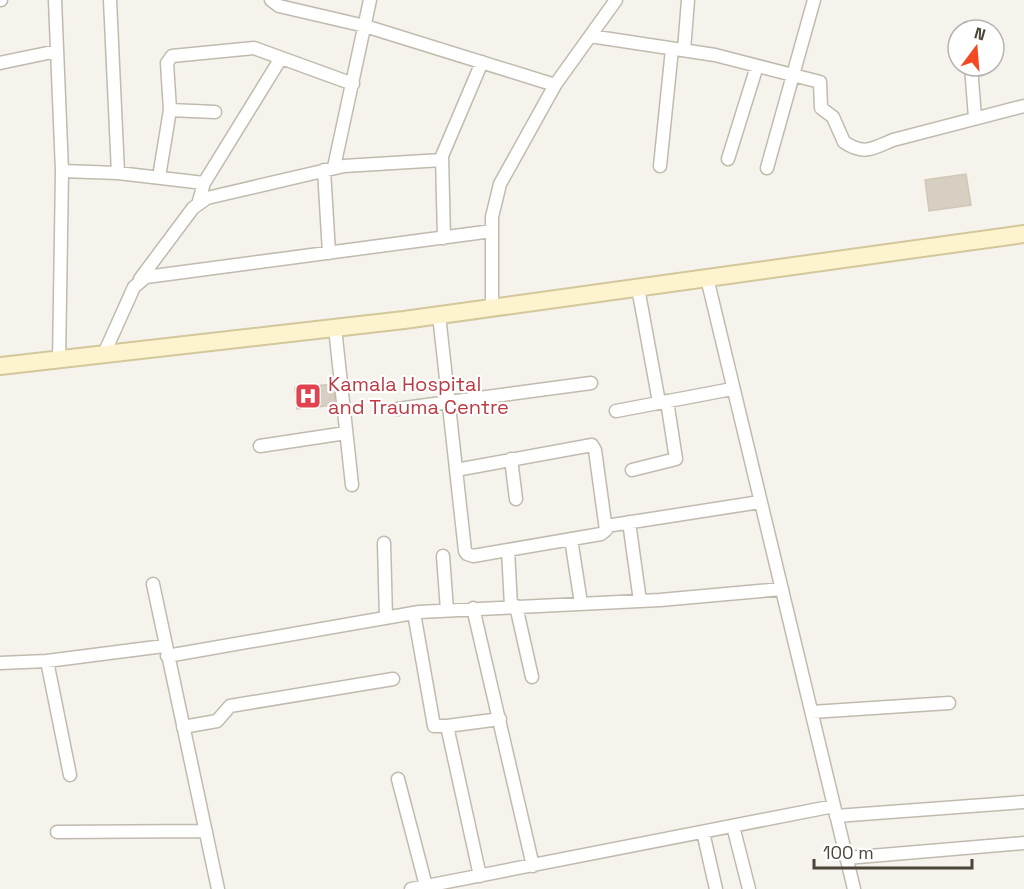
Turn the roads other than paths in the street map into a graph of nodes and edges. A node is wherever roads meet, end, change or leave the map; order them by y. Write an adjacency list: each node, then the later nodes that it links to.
1 (55, 0): 11 (street)
2 (110, 0): 30 (street)
3 (271, 0): 8 (street)
4 (370, 0): 8 (street)
5 (616, 0): 9 (street)
6 (688, 0): 10 (street)
7 (814, 0): 16 (street)
8 (365, 26): 13 (street); 18 (street)
9 (590, 36): 10 (street); 19 (street)
10 (678, 50): 15 (street); 26 (street)
11 (57, 51): 14 (street); 29 (street)
12 (281, 58): 18 (street); 21 (street); 32 (street)
13 (482, 62): 19 (street); 25 (street)
14 (0, 63)
15 (757, 66): 16 (street); 24 (street)
16 (793, 76): 23 (street); 27 (street)
17 (971, 78): 23 (street)
18 (353, 84): 28 (street)
19 (555, 85): 34 (street)
20 (1024, 106): 23 (street)
21 (170, 110): 22 (street); 31 (street)
22 (215, 112)
23 (975, 118)
24 (728, 159)
25 (442, 160): 28 (street); 36 (street)
26 (660, 166)
27 (767, 168)
28 (329, 169): 33 (street); 37 (street)
29 (62, 171): 30 (street); 45 (street)
30 (118, 173): 31 (street)
31 (159, 177): 32 (street)
32 (204, 183): 33 (street)
33 (199, 201): 39 (street)
34 (492, 231): 36 (street); 41 (street)
35 (1024, 234): 38 (main road)
36 (444, 238): 37 (street)
37 (329, 253): 39 (street)
38 (707, 278): 40 (main road); 48 (street)
39 (140, 280): 44 (street)
40 (639, 288): 41 (main road); 49 (street)
41 (492, 308): 42 (main road)
42 (439, 315): 43 (main road); 50 (street)
43 (335, 328): 44 (main road); 53 (street)
44 (102, 356): 45 (main road)
45 (59, 361): 46 (main road)
46 (0, 366)
47 (591, 383): 50 (street)
48 (732, 389): 49 (street); 60 (street)
49 (663, 401): 52 (street); 57 (street)
50 (449, 402): 51 (street); 56 (street)
51 (397, 409)
52 (616, 411)
53 (346, 433): 54 (street); 58 (street)
54 (260, 446)
55 (511, 459): 56 (street); 59 (street); 62 (street)
56 (456, 470): 65 (street)
57 (632, 470)
58 (352, 485)
59 (516, 499)
60 (760, 502): 61 (street); 68 (street)
61 (629, 522): 62 (street); 69 (street)
62 (606, 525): 63 (street)
63 (571, 539): 65 (street); 70 (street)
64 (384, 543): 75 (street)
65 (508, 550): 71 (street)
66 (443, 556): 73 (street)
67 (153, 584): 76 (street)
68 (782, 589): 69 (street); 82 (street)
69 (640, 601): 70 (street)
70 (581, 603): 71 (street)
71 (513, 606): 72 (street); 79 (street)
72 (473, 608): 73 (street); 83 (street)
73 (447, 610): 74 (street)
74 (414, 613): 75 (street); 84 (street)
75 (386, 618): 76 (street)
76 (166, 651): 77 (street); 85 (street)
77 (47, 661): 78 (street); 86 (street)
78 (0, 663)
79 (532, 677)
80 (393, 679): 85 (street)
81 (949, 703): 82 (street)
82 (812, 712): 89 (street)
83 (500, 719): 84 (street); 96 (street)
84 (447, 726): 97 (street)
85 (183, 727): 91 (street)
86 (70, 775)
87 (398, 779): 98 (street)
88 (1024, 802): 89 (street)
89 (835, 811): 90 (street); 95 (street)
90 (734, 826): 93 (street); 102 (street)
91 (206, 831): 92 (street); 99 (street)
92 (57, 832)
93 (703, 832): 96 (street); 101 (street)
94 (1024, 843): 95 (street)
95 (846, 858): 103 (street)
96 (533, 866): 97 (street)
97 (480, 876): 98 (street)
98 (426, 886): 100 (street)
99 (218, 889)
100 (411, 889)
101 (716, 889)
102 (749, 889)
103 (854, 889)

